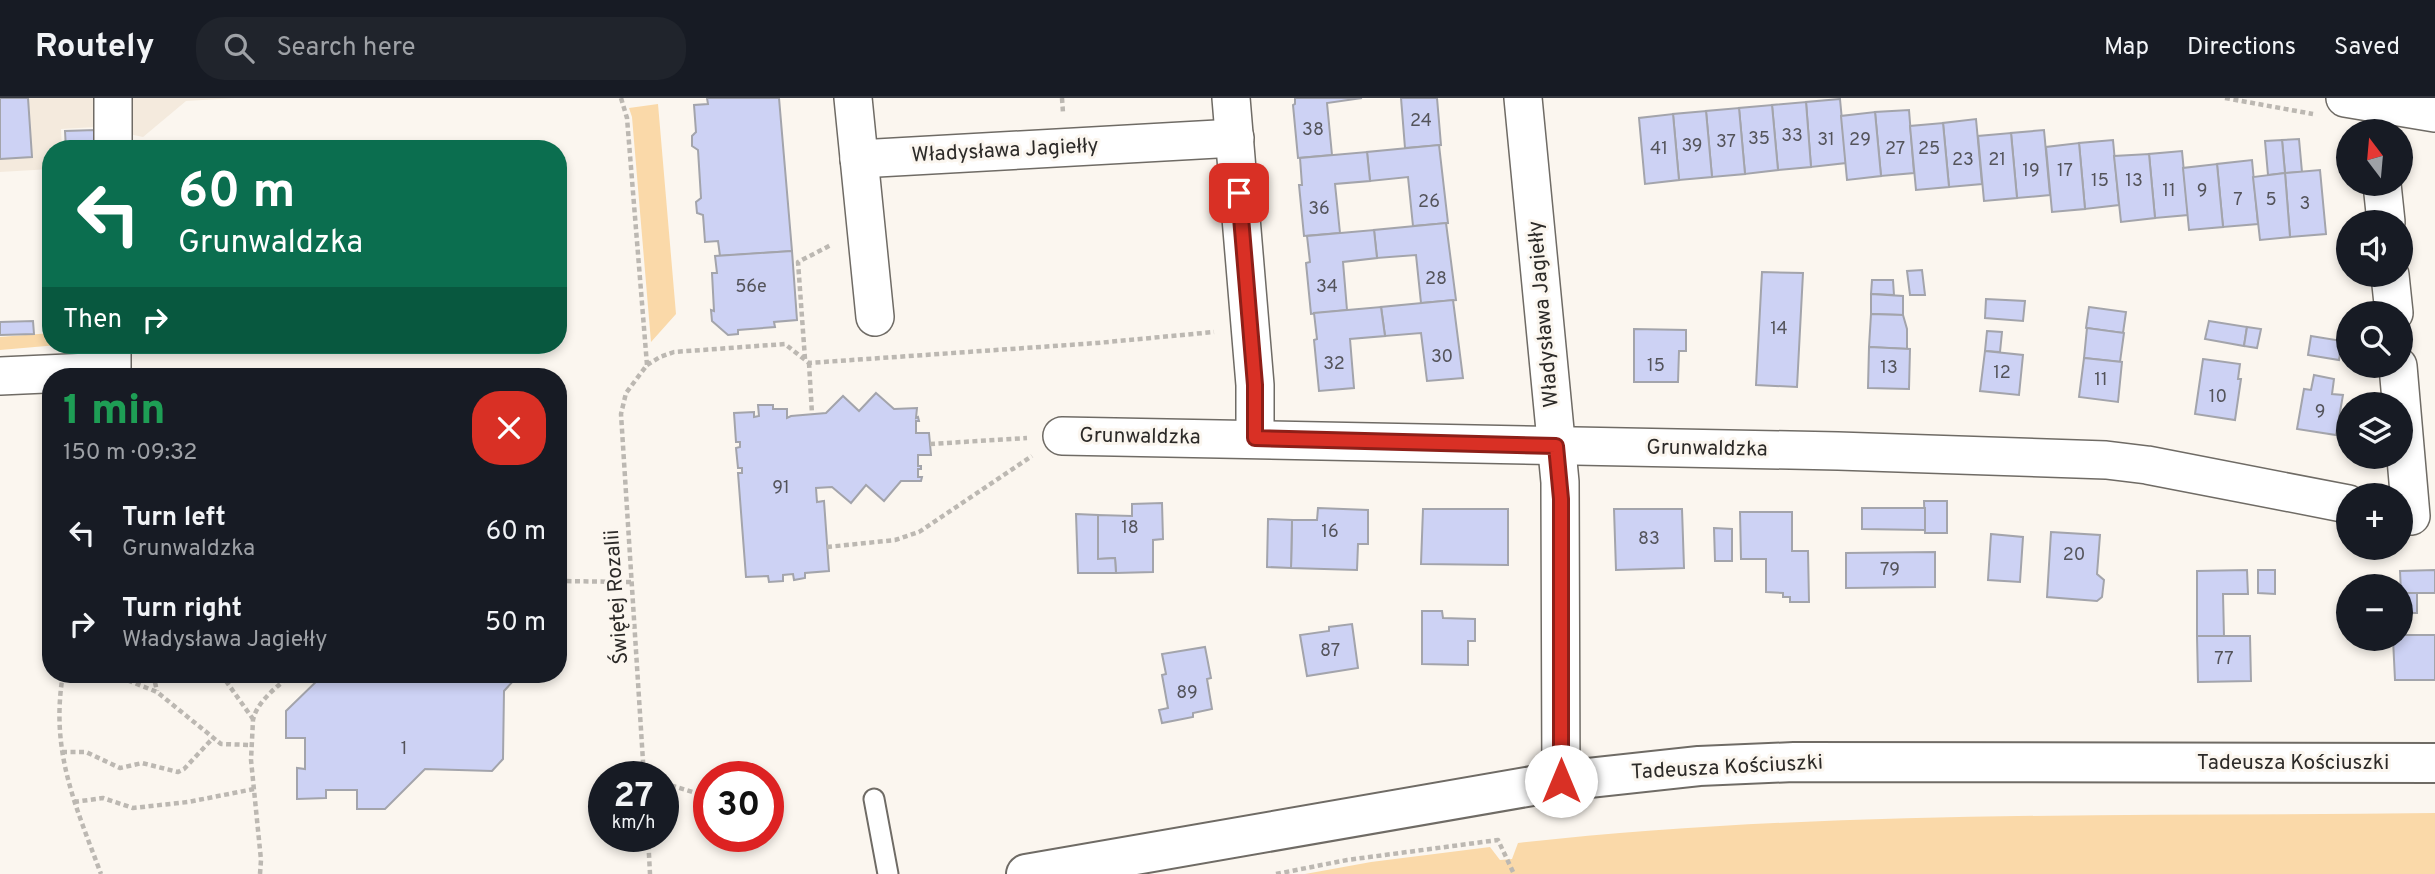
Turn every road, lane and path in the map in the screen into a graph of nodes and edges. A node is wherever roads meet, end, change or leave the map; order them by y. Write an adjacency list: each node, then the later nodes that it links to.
1 (113, 98): 10 (street)
2 (621, 98): 16 (path)
3 (853, 98): 11 (street)
4 (1231, 98): 9 (street)
5 (1523, 98): 24 (street, Władysława Jagiełły)
6 (2225, 98): 7 (path)
7 (2359, 109): 8 (street)
8 (2435, 113)
9 (1235, 138): 11 (street, Władysława Jagiełły); 14 (street)
10 (113, 140)
11 (859, 159): 13 (street)
12 (832, 244): 15 (path)
13 (875, 317)
14 (1250, 330): 15 (path); 22 (street)
15 (807, 362): 16 (path); 20 (path)
16 (648, 365): 29 (path, Świętej Rozalii)
17 (42, 374): 18 (street)
18 (0, 376)
19 (2399, 378): 26 (street)
20 (812, 414)
21 (1062, 436): 22 (street, Grunwaldzka); 23 (path); 27 (path)
22 (1255, 438): 24 (street, Grunwaldzka)
23 (930, 444)
24 (1556, 446): 25 (street, Grunwaldzka); 42 (street, Władysława Jagiełły)
25 (2336, 502)
26 (2416, 516)
27 (827, 547)
28 (567, 580): 29 (path)
29 (632, 582): 40 (path, Świętej Rozalii)
30 (63, 683): 39 (path)
31 (134, 683): 35 (path)
32 (155, 683): 35 (path)
33 (227, 683): 36 (path)
34 (282, 683): 36 (path)
35 (157, 692): 37 (path)
36 (253, 720): 38 (path)
37 (213, 738): 38 (path); 39 (path)
38 (251, 745): 43 (path)
39 (62, 752): 45 (path)
40 (643, 761)
41 (2435, 763): 42 (street, Tadeusza Kościuszki)
42 (1561, 781): 51 (street, Tadeusza Kościuszki)
43 (254, 789): 45 (path); 48 (path)
44 (874, 799): 50 (lane)
45 (74, 802): 47 (path)
46 (649, 852): 49 (path)
47 (102, 874)
48 (260, 874)
49 (650, 874)
50 (888, 874)
51 (1027, 874)
52 (1276, 874): 53 (path)
53 (1514, 874)

